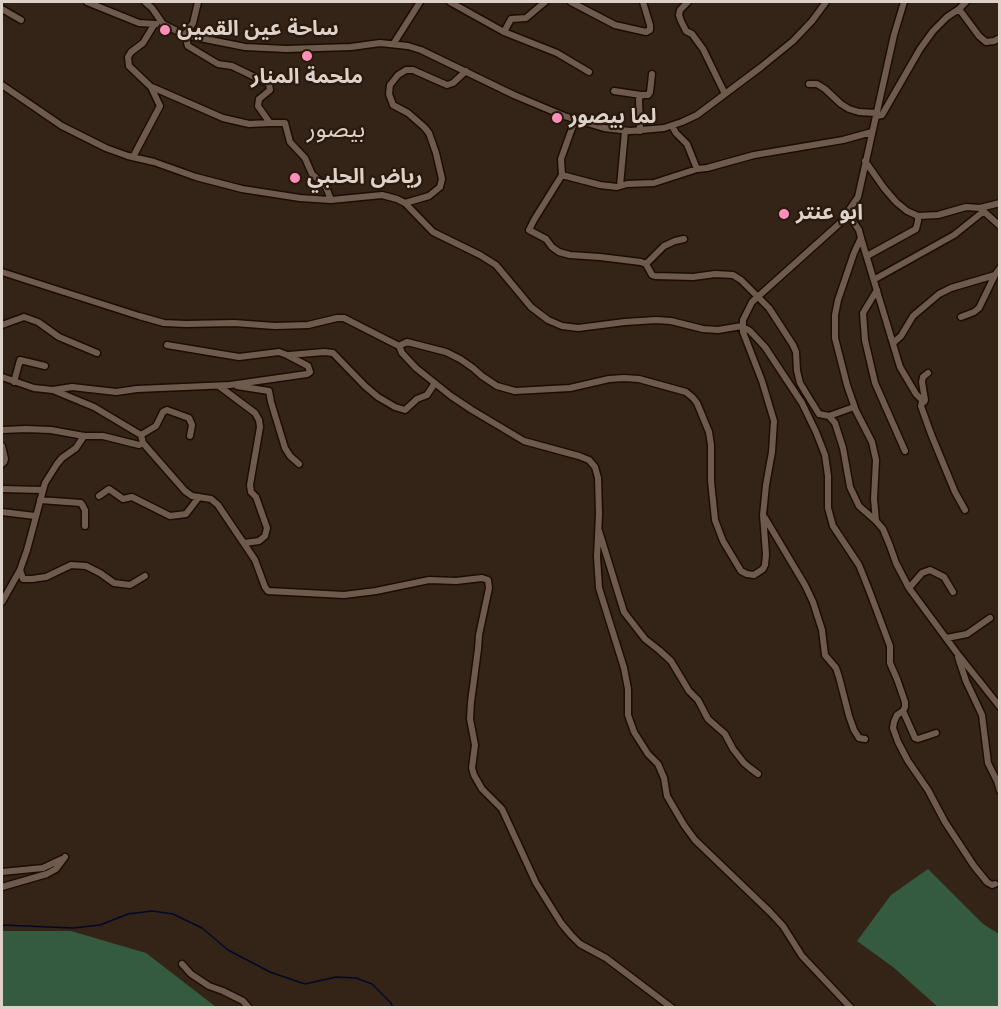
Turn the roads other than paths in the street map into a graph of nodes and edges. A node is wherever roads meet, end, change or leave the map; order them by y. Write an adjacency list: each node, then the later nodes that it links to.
1 (87, 2): 17 (street)
2 (146, 2): 16 (street)
3 (198, 2): 19 (street)
4 (420, 2): 21 (street)
5 (450, 2): 18 (street)
6 (544, 2): 18 (street)
7 (571, 2): 8 (street)
8 (643, 2)
9 (688, 2): 29 (street)
10 (826, 2): 29 (street)
11 (904, 2): 31 (street)
12 (966, 2): 14 (street)
13 (2, 9): 15 (street)
14 (959, 9): 20 (street); 31 (street)
15 (21, 20)
16 (163, 24): 17 (street); 19 (street)
17 (154, 25): 27 (street)
18 (504, 32): 23 (street)
19 (186, 35): 21 (street); 33 (street)
20 (999, 38)
21 (394, 43): 22 (street)
22 (466, 71): 32 (street); 44 (street)
23 (589, 72)
24 (652, 74): 30 (street)
25 (809, 84): 31 (street)
26 (2, 86): 38 (street)
27 (151, 87): 33 (street); 38 (street)
28 (614, 91): 30 (street)
29 (725, 94): 34 (street)
30 (641, 95): 36 (street)
31 (876, 114): 37 (street)
32 (575, 120): 35 (street); 41 (street)
33 (270, 123): 43 (street)
34 (672, 126): 36 (street); 40 (street)
35 (625, 131): 36 (street); 42 (street)
36 (640, 131)
37 (872, 132): 39 (street); 40 (street)
38 (133, 157): 43 (street)
39 (865, 161): 47 (street); 48 (street)
40 (696, 169): 42 (street)
41 (562, 175): 42 (street); 53 (street)
42 (620, 186)
43 (331, 200): 44 (street)
44 (405, 203): 62 (street)
45 (999, 203): 46 (street)
46 (982, 210): 48 (street); 49 (street); 57 (street)
47 (847, 213): 50 (street); 59 (street)
48 (918, 216): 52 (street)
49 (999, 226)
50 (861, 238): 52 (street); 77 (street)
51 (684, 239): 53 (street)
52 (867, 256): 57 (street)
53 (646, 264): 59 (street)
54 (999, 268): 56 (street)
55 (2, 272): 65 (street)
56 (995, 275): 60 (street); 63 (street)
57 (875, 279): 58 (street)
58 (877, 290): 63 (street); 84 (street)
59 (757, 296): 62 (street); 78 (street)
60 (961, 317)
61 (2, 325): 66 (street)
62 (742, 326): 94 (street); 109 (street)
63 (893, 343): 76 (street)
64 (167, 345): 67 (street)
65 (399, 346): 72 (street); 94 (street)
66 (96, 353)
67 (287, 355): 72 (street); 74 (street)
68 (45, 366): 71 (street)
69 (928, 373): 76 (street)
70 (2, 377): 71 (street)
71 (14, 382): 75 (street)
72 (435, 383): 98 (street)
73 (219, 385): 74 (street); 75 (street); 99 (street)
74 (230, 385): 86 (street)
75 (53, 390): 82 (street)
76 (922, 402): 92 (street)
77 (854, 407): 78 (street); 96 (street)
78 (829, 416): 96 (street)
79 (2, 430): 80 (street)
80 (84, 436): 82 (street); 88 (street)
81 (190, 436): 82 (street)
82 (142, 439): 90 (street)
83 (2, 446): 85 (street)
84 (905, 451)
85 (2, 464)
86 (298, 464)
87 (2, 489): 88 (street)
88 (43, 490): 91 (street)
89 (99, 496): 90 (street)
90 (200, 497): 99 (street)
91 (40, 500): 95 (street); 97 (street)
92 (965, 510)
93 (2, 512): 95 (street)
94 (763, 515): 111 (street)
95 (35, 516): 100 (street)
96 (876, 521): 102 (street)
97 (85, 526)
98 (598, 528): 112 (street); 120 (street)
99 (243, 543): 119 (street)
100 (20, 570): 101 (street); 104 (street)
101 (145, 576)
102 (909, 588): 103 (street); 106 (street)
103 (953, 592)
104 (2, 602)
105 (990, 618): 106 (street)
106 (947, 638): 107 (street)
107 (957, 653): 108 (street); 113 (street)
108 (999, 706)
109 (903, 711): 110 (street); 115 (street)
110 (936, 733)
111 (865, 739)
112 (758, 774)
113 (999, 790)
114 (2, 872): 116 (street)
115 (995, 884)
116 (2, 887)
117 (182, 964): 118 (street)
118 (249, 1008)
119 (672, 1008)
120 (851, 1008)

